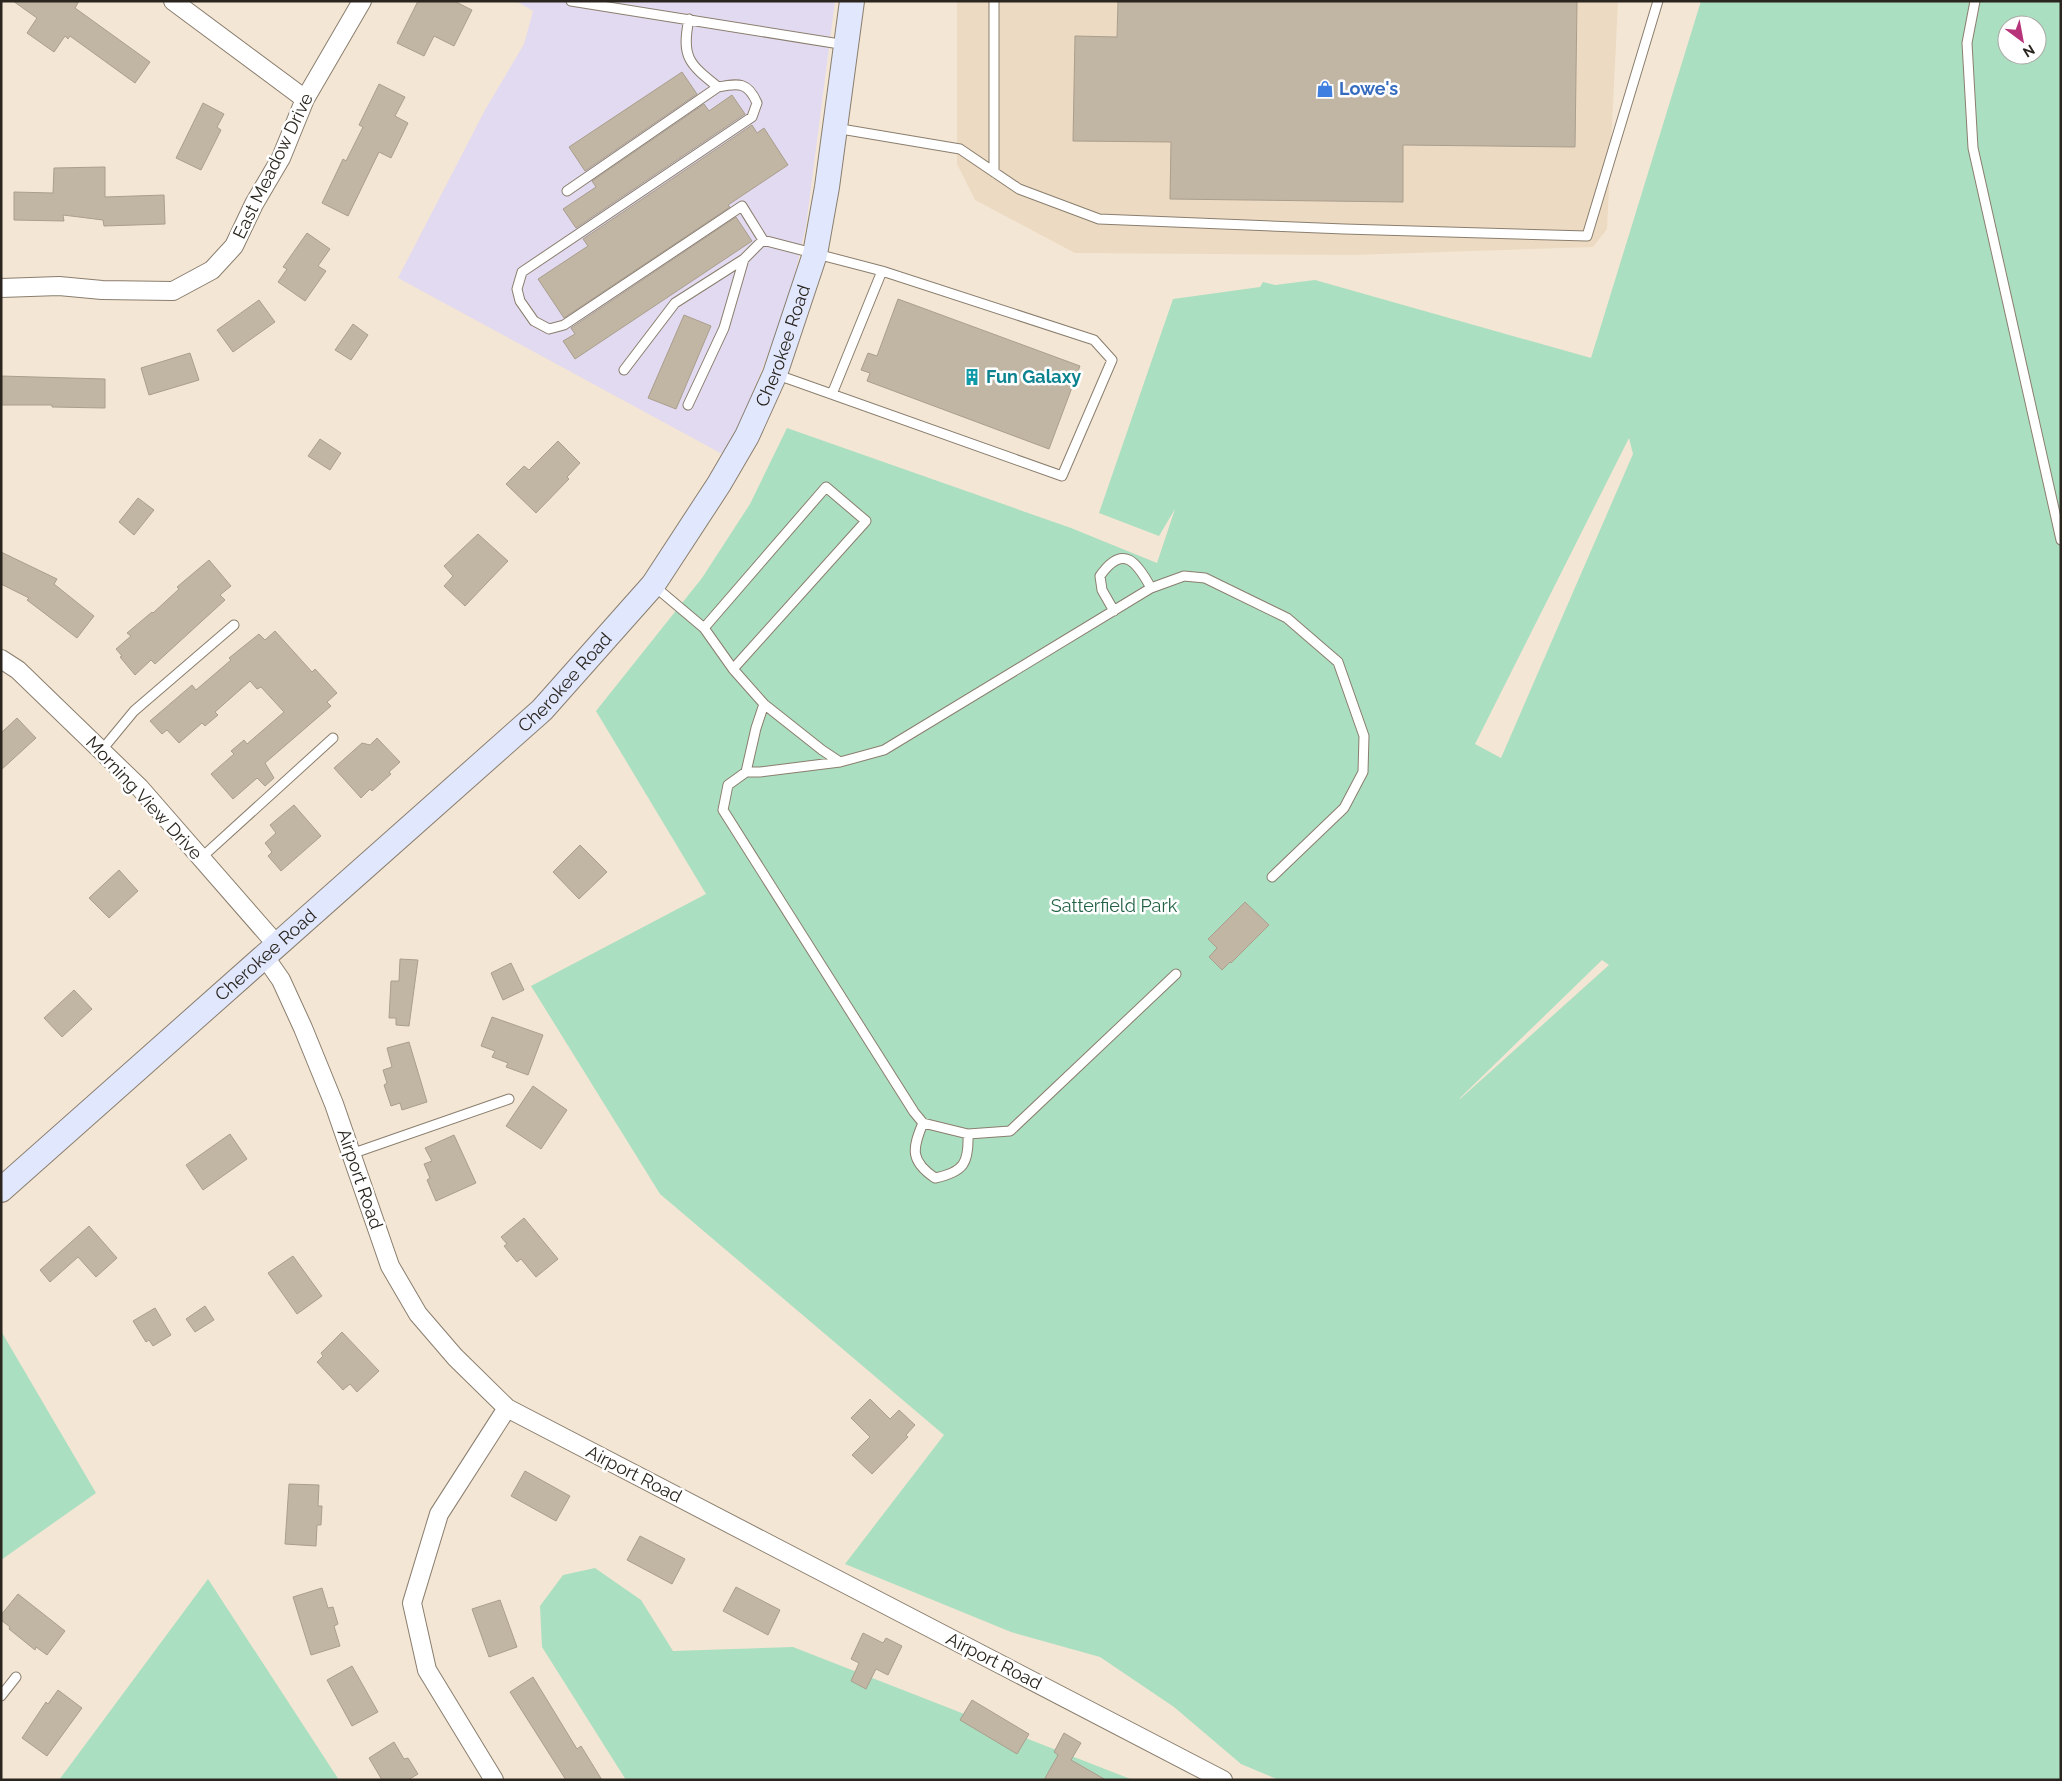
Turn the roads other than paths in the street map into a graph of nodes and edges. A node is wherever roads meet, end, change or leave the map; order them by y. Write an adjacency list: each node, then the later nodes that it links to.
1 (173, 1): 11 (street)
2 (362, 1): 11 (street, East Meadow Drive)
3 (572, 1): 8 (lane)
4 (852, 1): 9 (main road, Cherokee Road)
5 (994, 1): 13 (lane)
6 (1658, 1): 13 (lane)
7 (1975, 1): 24 (lane)
8 (689, 19): 9 (lane); 10 (lane)
9 (846, 45): 12 (main road, Cherokee Road)
10 (718, 87): 14 (lane); 15 (lane)
11 (305, 99): 19 (street, East Meadow Drive)
12 (835, 128): 13 (lane); 16 (main road, Cherokee Road)
13 (994, 172)
14 (566, 191)
15 (763, 240): 16 (lane); 17 (lane)
16 (815, 254): 18 (lane); 21 (main road, Cherokee Road)
17 (744, 259): 20 (lane); 23 (lane)
18 (882, 271): 22 (lane); 22 (lane)
19 (1, 288)
20 (624, 370)
21 (775, 374): 22 (lane); 25 (main road, Cherokee Road)
22 (832, 394)
23 (688, 405)
24 (2061, 540)
25 (653, 585): 29 (lane); 39 (main road, Cherokee Road)
26 (1151, 588): 27 (lane); 27 (lane); 38 (lane)
27 (1114, 611): 35 (lane)
28 (234, 625): 34 (lane)
29 (704, 628): 31 (lane); 31 (lane)
30 (1, 660): 34 (street, Morning View Drive)
31 (733, 669): 32 (lane)
32 (764, 704): 35 (lane); 36 (lane)
33 (332, 738): 37 (lane)
34 (101, 751): 37 (street, Morning View Drive)
35 (840, 762): 36 (lane)
36 (746, 772): 42 (lane)
37 (201, 858): 39 (street, Morning View Drive)
38 (1272, 877)
39 (271, 951): 44 (street, Airport Road); 45 (main road, Cherokee Road)
40 (1176, 974): 43 (lane)
41 (509, 1099): 44 (lane)
42 (923, 1123): 43 (lane); 43 (lane)
43 (968, 1134)
44 (351, 1154): 46 (street, Airport Road)
45 (1, 1190)
46 (508, 1408): 49 (street); 50 (street, Airport Road)
47 (16, 1677): 48 (lane)
48 (1, 1696)
49 (494, 1780)
50 (1223, 1780)

